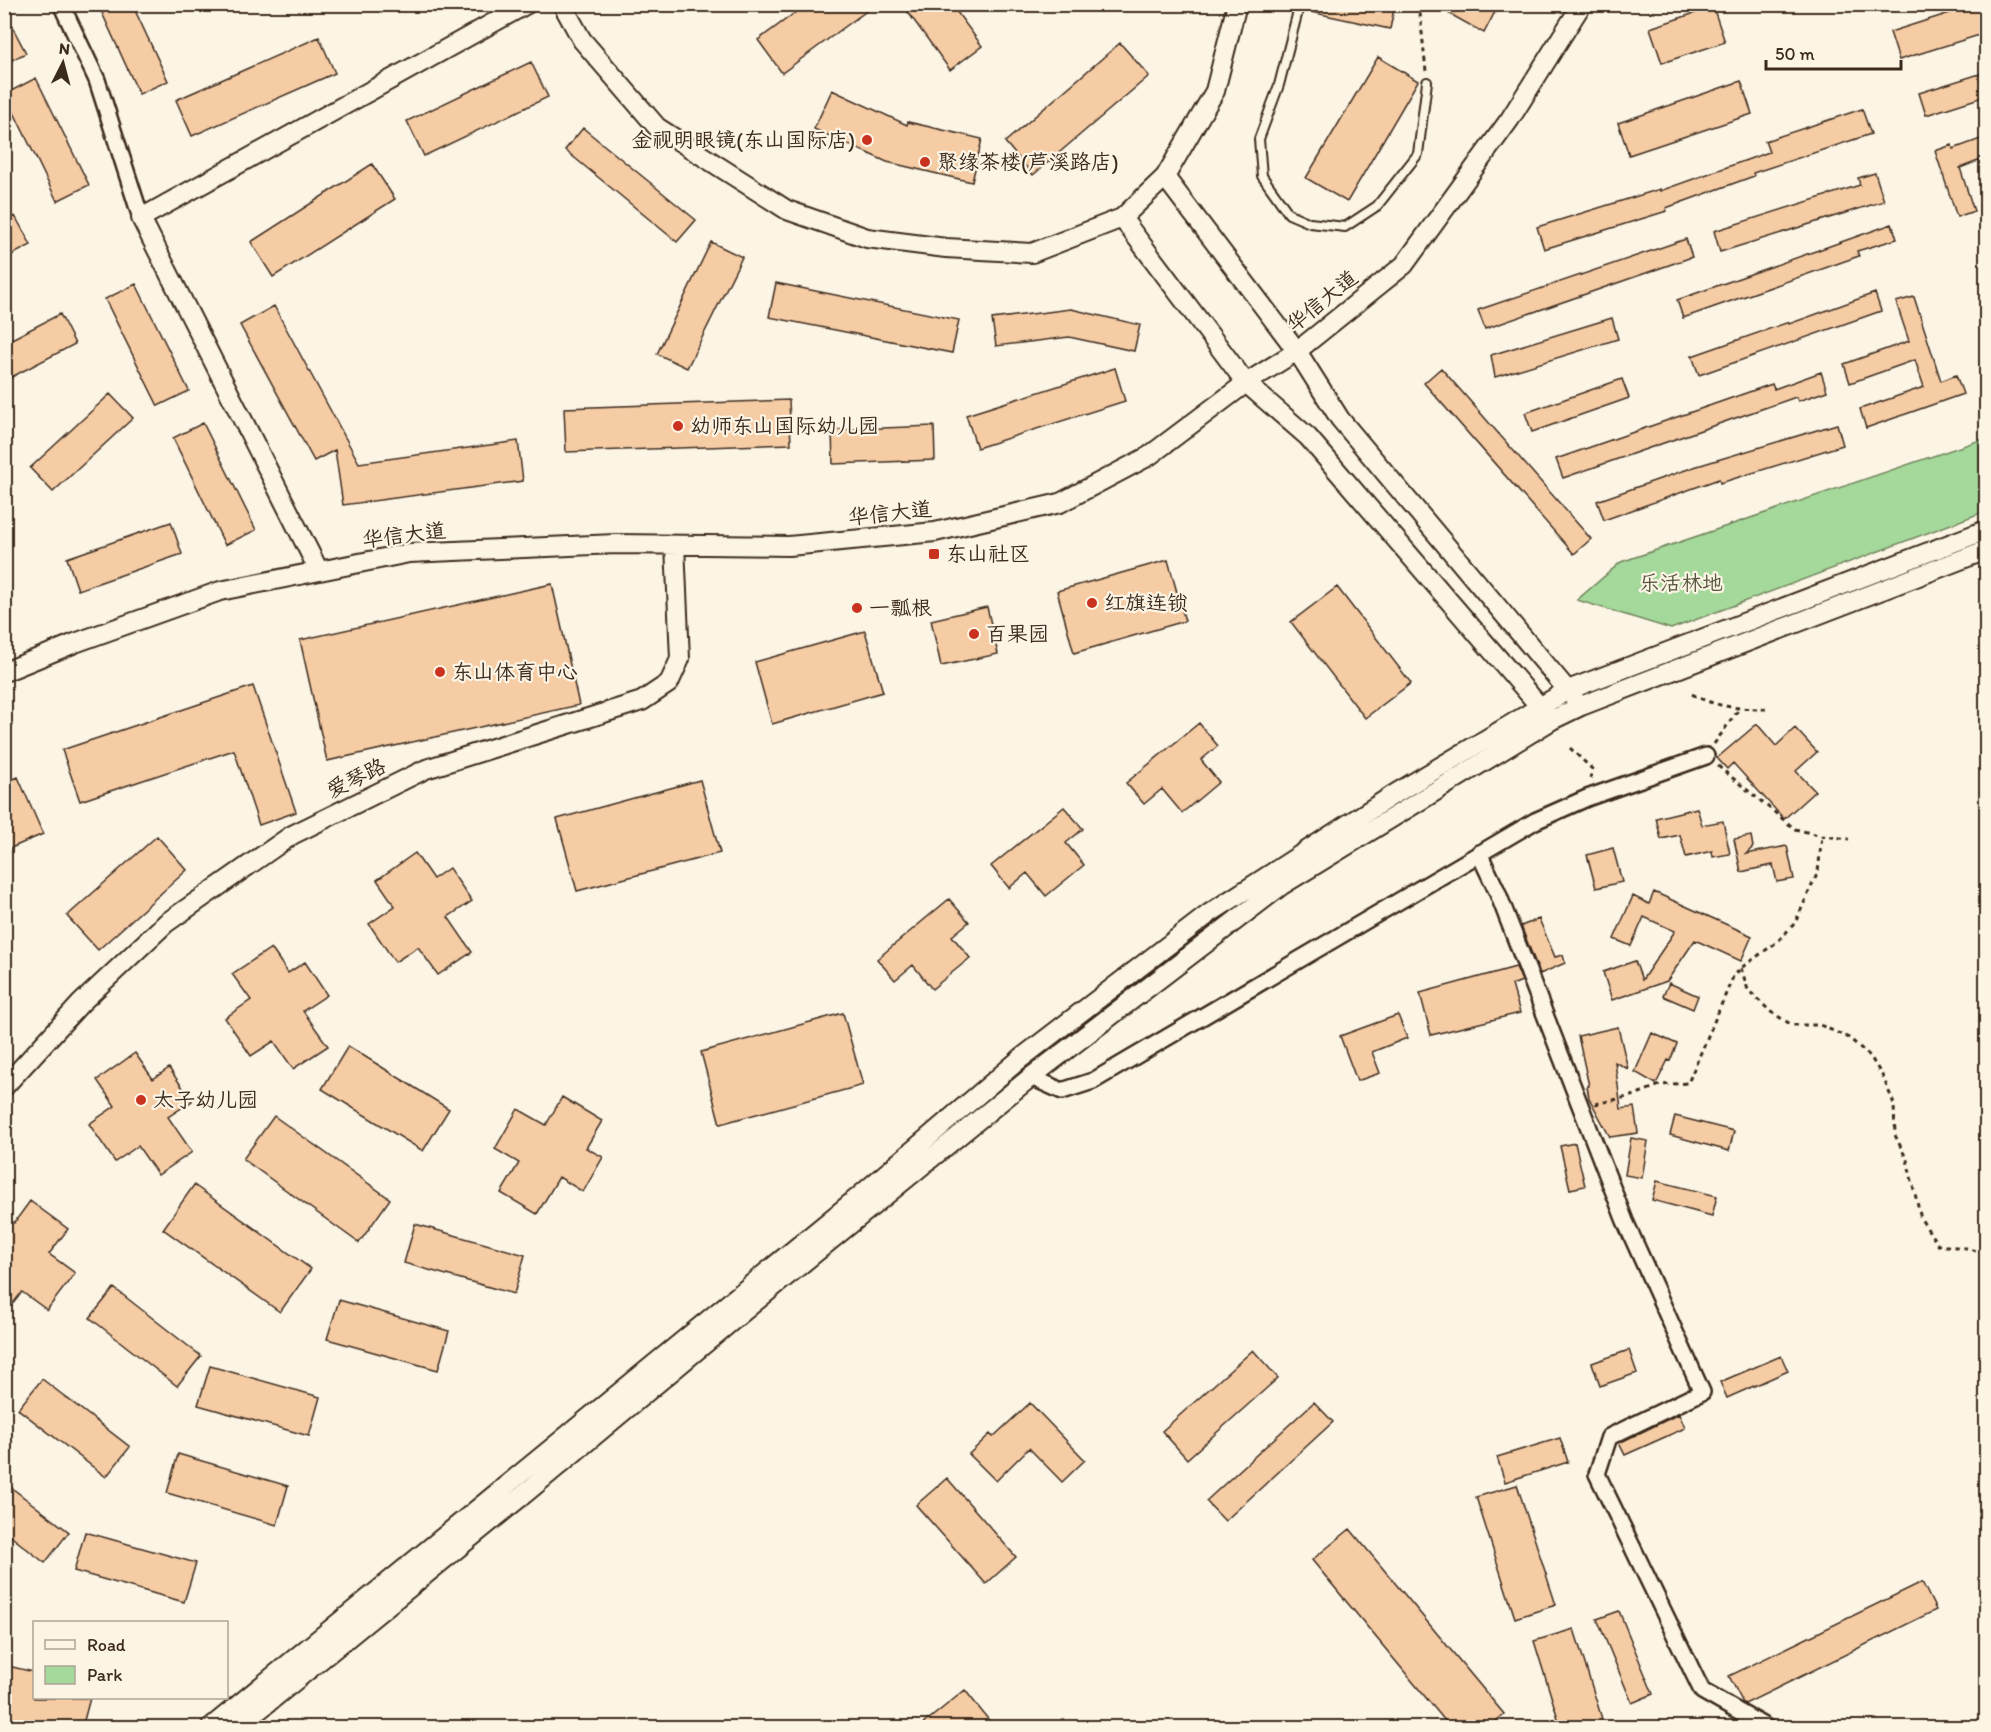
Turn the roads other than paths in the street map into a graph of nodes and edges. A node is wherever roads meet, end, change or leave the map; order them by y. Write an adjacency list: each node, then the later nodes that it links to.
1 (61, 4): 9 (street)
2 (527, 4): 9 (street)
3 (562, 4): 10 (street)
4 (1237, 4): 8 (street)
5 (1297, 4): 7 (lane)
6 (1582, 4): 11 (street, 华信大道)
7 (1427, 82)
8 (1165, 177): 10 (street); 11 (street)
9 (141, 218): 16 (street)
10 (1122, 218): 12 (street)
11 (1297, 351): 12 (street, 华信大道); 18 (street)
12 (1246, 383): 14 (street, 华信大道); 20 (street)
13 (1986, 530): 18 (street)
14 (675, 544): 16 (street, 华信大道); 24 (street, 爱琴路)
15 (1986, 550): 19 (street)
16 (319, 571): 17 (street, 华信大道)
17 (4, 672)
18 (1568, 690): 19 (street); 20 (street)
19 (1581, 706): 20 (street)
20 (1546, 714): 23 (street); 25 (street)
21 (1706, 756): 22 (street)
22 (1479, 853): 23 (street); 27 (street)
23 (1030, 1077): 26 (street)
24 (4, 1087)
25 (210, 1728)
26 (237, 1728)
27 (1767, 1728)

